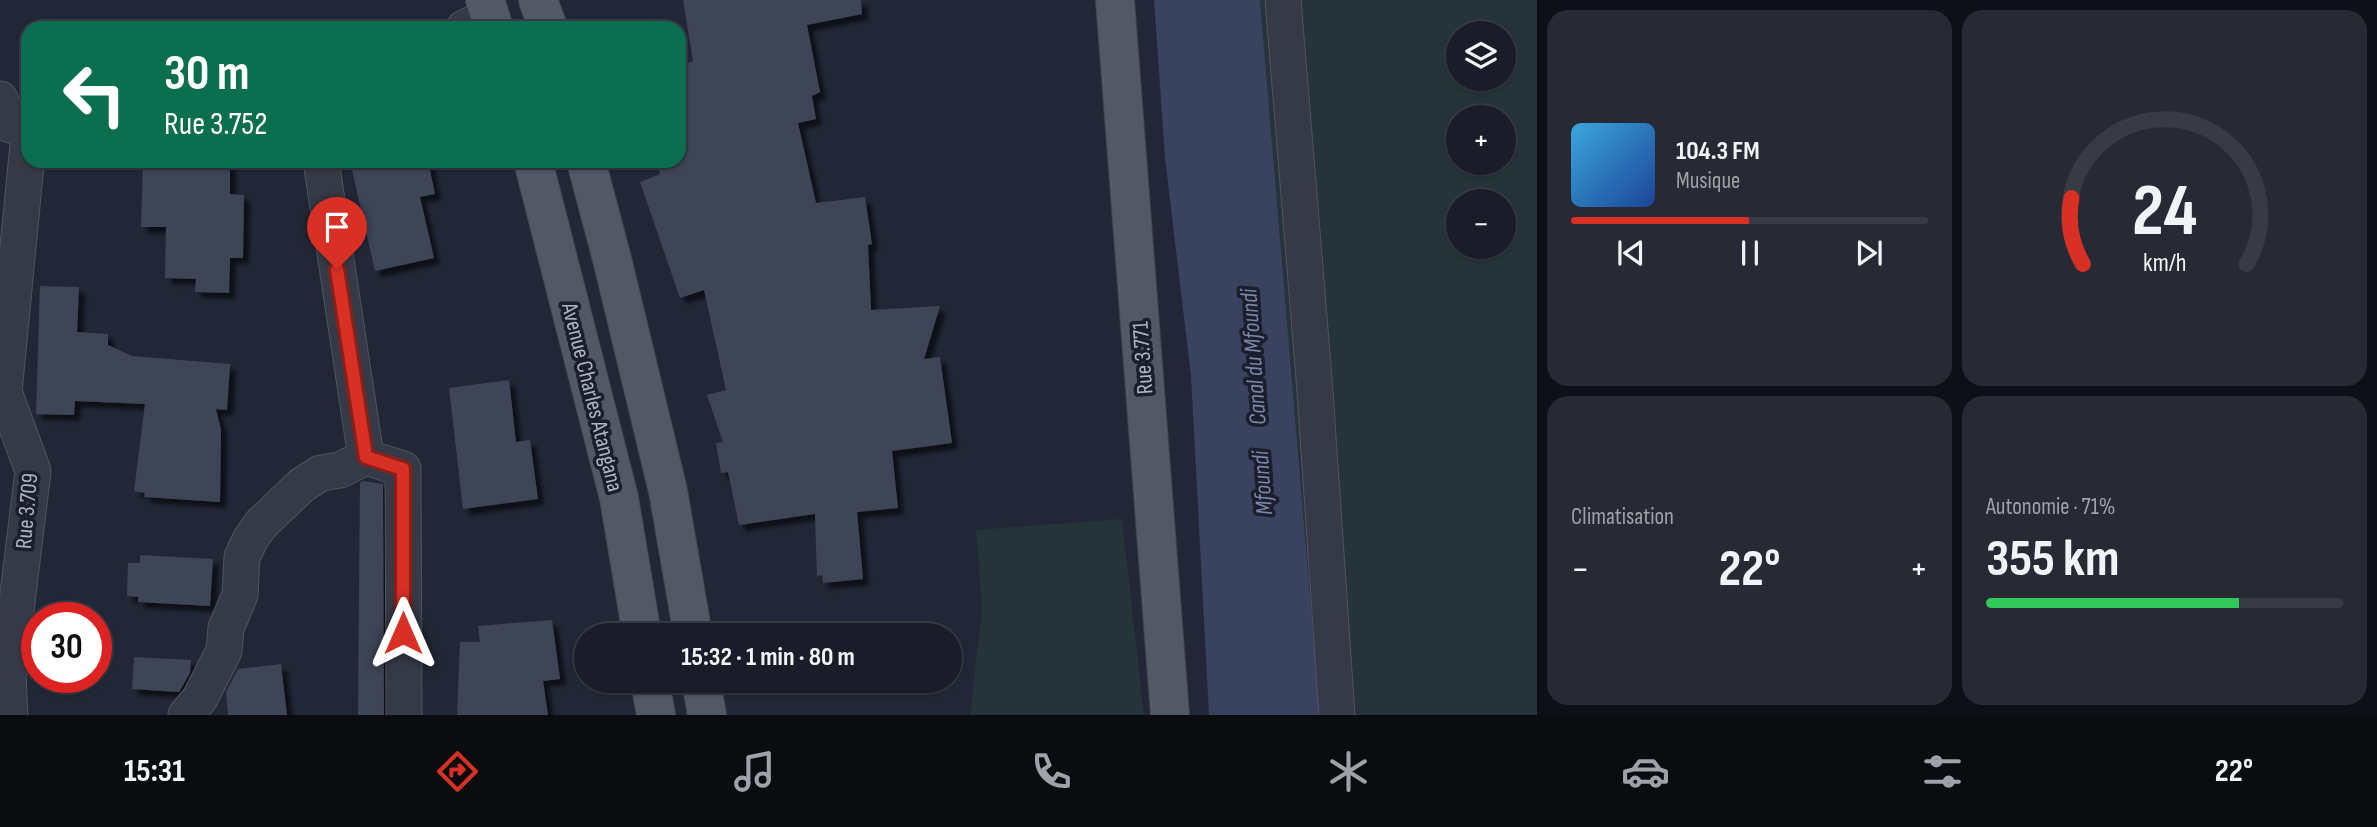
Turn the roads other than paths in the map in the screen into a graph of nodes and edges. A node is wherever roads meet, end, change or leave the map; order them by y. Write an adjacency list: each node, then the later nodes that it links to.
1 (538, 0): 4 (main road)
2 (1115, 0): 19 (main road, Rue 3.771)
3 (1283, 0): 20 (street)
4 (546, 21)
5 (13, 122): 14 (street, Rue 3.709)
6 (322, 168): 9 (street)
7 (535, 168): 10 (main road, Avenue Charles Atangana)
8 (588, 168): 11 (main road)
9 (366, 457): 15 (street); 16 (street)
10 (640, 623)
11 (691, 623)
12 (652, 693): 17 (main road)
13 (703, 693): 18 (main road)
14 (10, 715)
15 (186, 715)
16 (404, 715)
17 (656, 715)
18 (707, 715)
19 (1170, 715)
20 (1337, 715)

